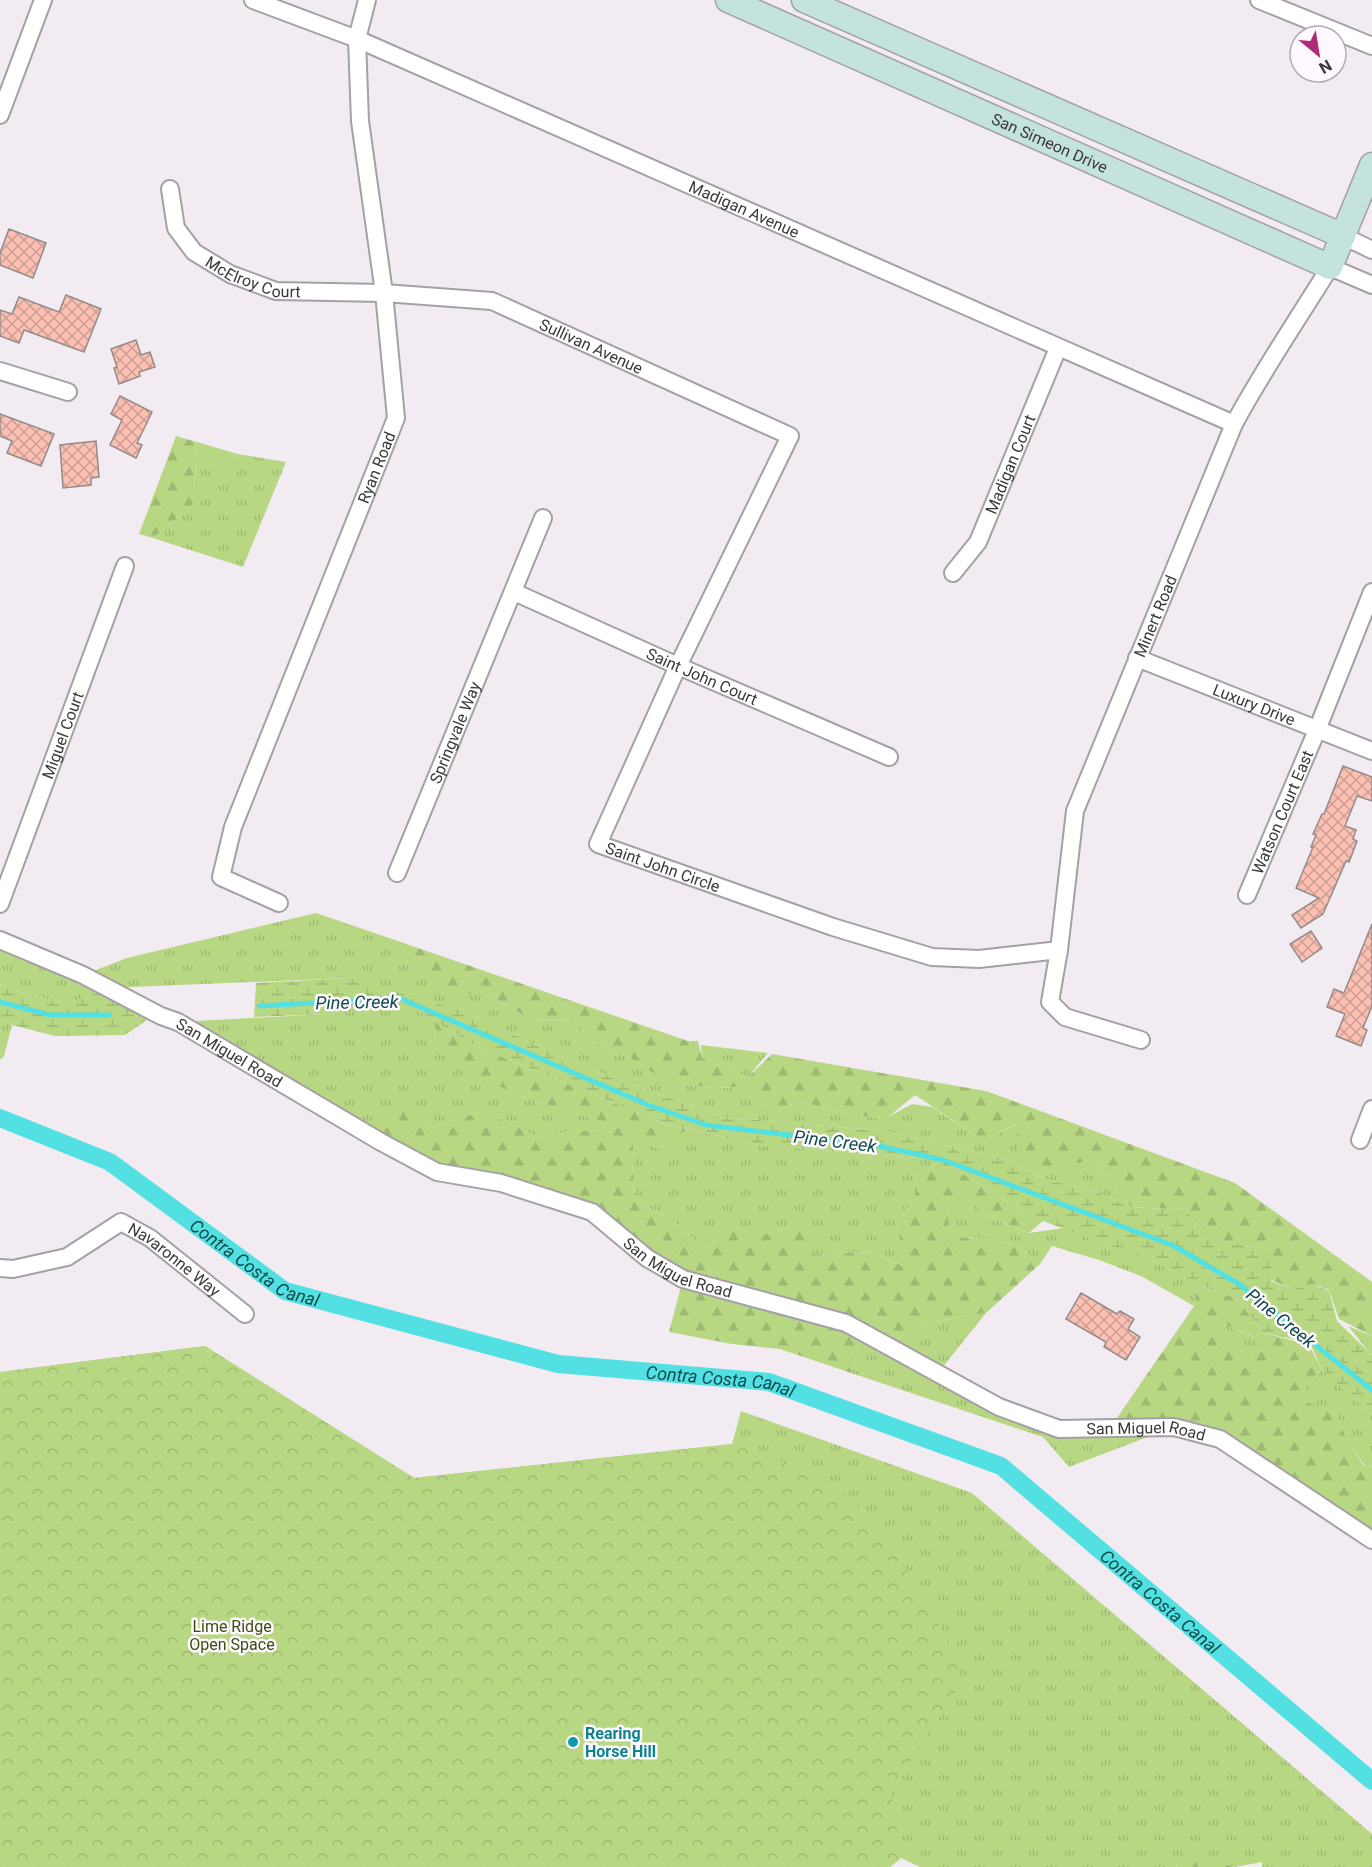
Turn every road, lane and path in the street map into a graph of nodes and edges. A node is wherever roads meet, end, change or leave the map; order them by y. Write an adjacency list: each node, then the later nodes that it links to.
1 (43, 0): 9 (street)
2 (253, 0): 7 (street, Madigan Avenue)
3 (367, 0): 7 (street, Ryan Road)
4 (728, 0): 14 (street, San Simeon Drive)
5 (804, 0): 12 (street, San Simeon Drive)
6 (1259, 0): 8 (street)
7 (357, 39): 16 (street, Ryan Road); 17 (street, Madigan Avenue)
8 (1372, 46)
9 (0, 115)
10 (1372, 165): 12 (street, Minert Road)
11 (170, 189): 16 (street, McElroy Court)
12 (1343, 236): 13 (street, San Simeon Drive); 14 (street, Minert Road)
13 (1372, 250)
14 (1330, 267): 15 (street, San Simeon Drive); 20 (street, Minert Road)
15 (1372, 285)
16 (384, 293): 21 (street, Sullivan Avenue); 34 (street, Ryan Road)
17 (1058, 348): 20 (street, Madigan Avenue); 24 (street, Madigan Court)
18 (0, 371): 19 (street)
19 (68, 392)
20 (1234, 424): 27 (street, Minert Road)
21 (790, 436): 28 (street, Saint John Circle)
22 (543, 518): 25 (street, Springvale Way)
23 (125, 566): 35 (street, Miguel Court)
24 (953, 573)
25 (514, 592): 28 (street, Saint John Court); 32 (street, Springvale Way)
26 (1372, 592): 29 (street, Watson Court East)
27 (1137, 658): 29 (street, Luxury Drive); 37 (street, Minert Road)
28 (678, 666): 31 (street, Saint John Court); 37 (street, Saint John Circle)
29 (1317, 730): 30 (street, Luxury Drive); 33 (street, Watson Court East)
30 (1372, 751)
31 (889, 757)
32 (397, 873)
33 (1247, 895)
34 (279, 903)
35 (0, 904)
36 (0, 940): 43 (street, San Miguel Road)
37 (1059, 950): 38 (street, Minert Road)
38 (1141, 1040)
39 (1372, 1109): 40 (street)
40 (1360, 1140)
41 (0, 1268): 42 (street, Navaronne Way)
42 (245, 1314)
43 (1372, 1540)

